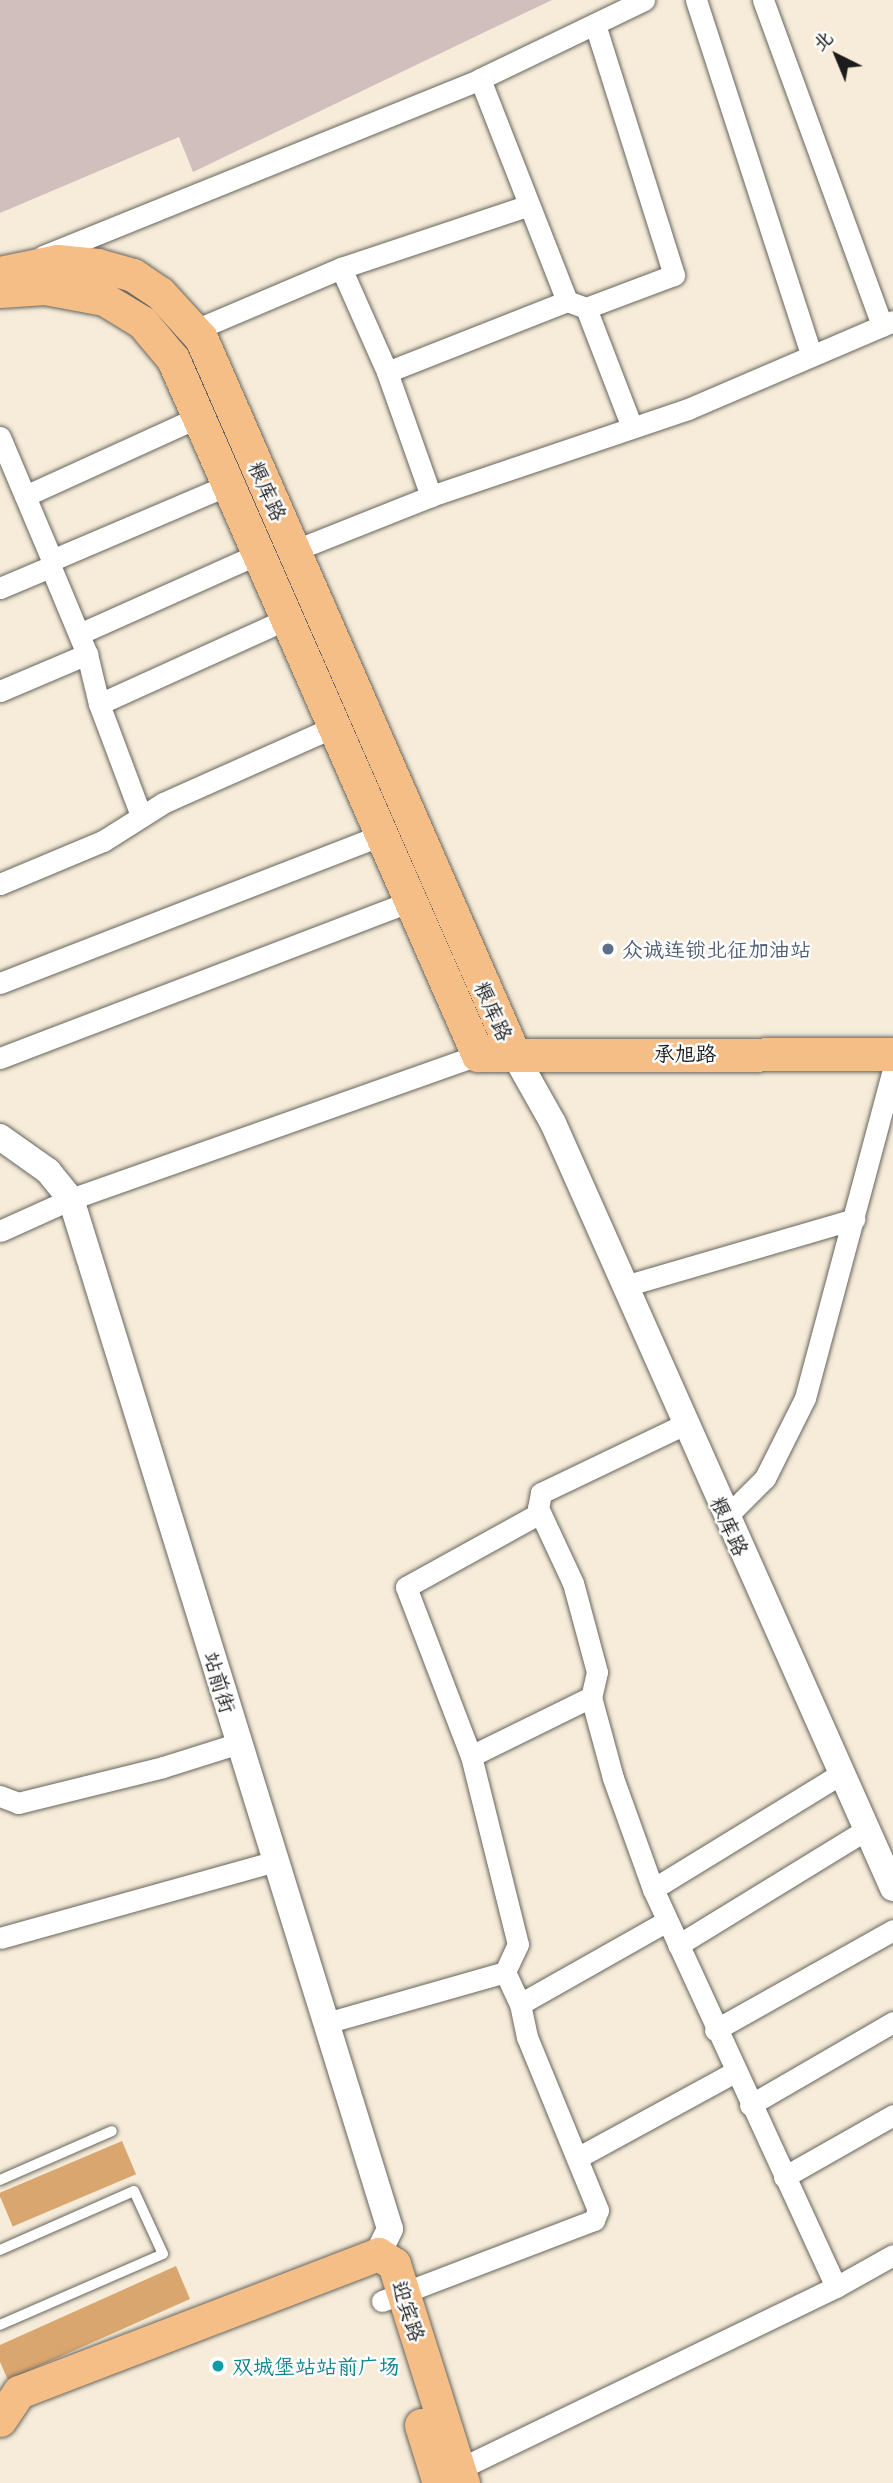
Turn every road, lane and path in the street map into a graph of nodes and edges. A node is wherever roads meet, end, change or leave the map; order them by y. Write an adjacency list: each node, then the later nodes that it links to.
1 (644, 0): 4 (street)
2 (696, 0): 12 (street)
3 (763, 0): 10 (street)
4 (595, 24): 5 (street); 9 (street)
5 (480, 79): 6 (street); 8 (street)
6 (529, 205): 7 (street); 9 (street)
7 (341, 268): 11 (street); 13 (street)
8 (5, 277): 11 (main road, 粮库路); 14 (main road, 粮库路)
9 (577, 305): 13 (street); 15 (street)
10 (887, 324): 12 (street)
11 (195, 330): 21 (main road, 粮库路)
12 (812, 356): 15 (street)
13 (387, 372): 20 (street)
14 (198, 417): 18 (main road, 粮库路); 19 (street)
15 (632, 427): 20 (street)
16 (0, 437): 17 (street)
17 (5, 462): 19 (street)
18 (228, 485): 22 (main road, 粮库路); 23 (street)
19 (25, 496): 23 (street)
20 (431, 496): 21 (street)
21 (293, 551): 36 (main road, 粮库路)
22 (258, 554): 25 (main road, 粮库路); 26 (street)
23 (52, 563): 24 (street); 26 (street)
24 (0, 589)
25 (286, 619): 29 (street); 30 (main road, 粮库路)
26 (79, 634): 27 (street)
27 (87, 654): 28 (street); 29 (street)
28 (0, 691)
29 (99, 704): 31 (street)
30 (334, 727): 31 (street); 32 (main road, 粮库路)
31 (141, 816): 33 (street)
32 (381, 835): 34 (main road, 粮库路); 35 (street)
33 (0, 884)
34 (409, 902): 38 (main road, 粮库路); 39 (street)
35 (0, 983)
36 (513, 1052): 37 (main road, 承旭路); 38 (main road, 承旭路); 46 (street, 粮库路)
37 (893, 1054)
38 (478, 1055): 43 (street)
39 (0, 1058)
40 (893, 1070): 41 (street)
41 (887, 1117): 44 (street)
42 (0, 1137): 43 (street, 站前街)
43 (71, 1199): 45 (street); 51 (street, 站前街)
44 (854, 1219): 46 (street); 49 (street)
45 (0, 1231)
46 (625, 1286): 47 (street, 粮库路)
47 (685, 1424): 48 (street); 49 (street, 粮库路)
48 (540, 1513): 50 (street); 52 (street)
49 (726, 1517): 53 (street, 粮库路)
50 (591, 1697): 52 (street); 58 (street)
51 (239, 1742): 54 (street); 56 (street, 站前街)
52 (471, 1756): 63 (street)
53 (841, 1774): 55 (street, 粮库路); 58 (street)
54 (0, 1796)
55 (867, 1829): 57 (street, 粮库路); 62 (street)
56 (276, 1861): 61 (street); 66 (street, 站前街)
57 (893, 1888)
58 (653, 1889): 59 (street)
59 (667, 1921): 62 (street); 64 (street)
60 (893, 1930): 67 (street)
61 (0, 1938)
62 (678, 1945): 67 (street)
63 (505, 1972): 64 (street); 66 (street)
64 (520, 2004): 72 (street)
65 (893, 2022): 69 (street)
66 (326, 2023): 76 (street, 站前街)
67 (715, 2030): 68 (street)
68 (735, 2072): 69 (street); 72 (street)
69 (750, 2105): 73 (street)
70 (893, 2115): 73 (street)
71 (113, 2131): 74 (lane)
72 (577, 2158): 79 (street)
73 (784, 2177): 78 (street)
74 (0, 2180)
75 (0, 2250): 80 (lane)
76 (378, 2254): 79 (main road, 迎宾路); 81 (main road)
77 (893, 2255): 78 (street)
78 (836, 2287): 82 (street)
79 (393, 2297): 82 (main road, 迎宾路)
80 (0, 2325)
81 (3, 2407)
82 (450, 2479)

